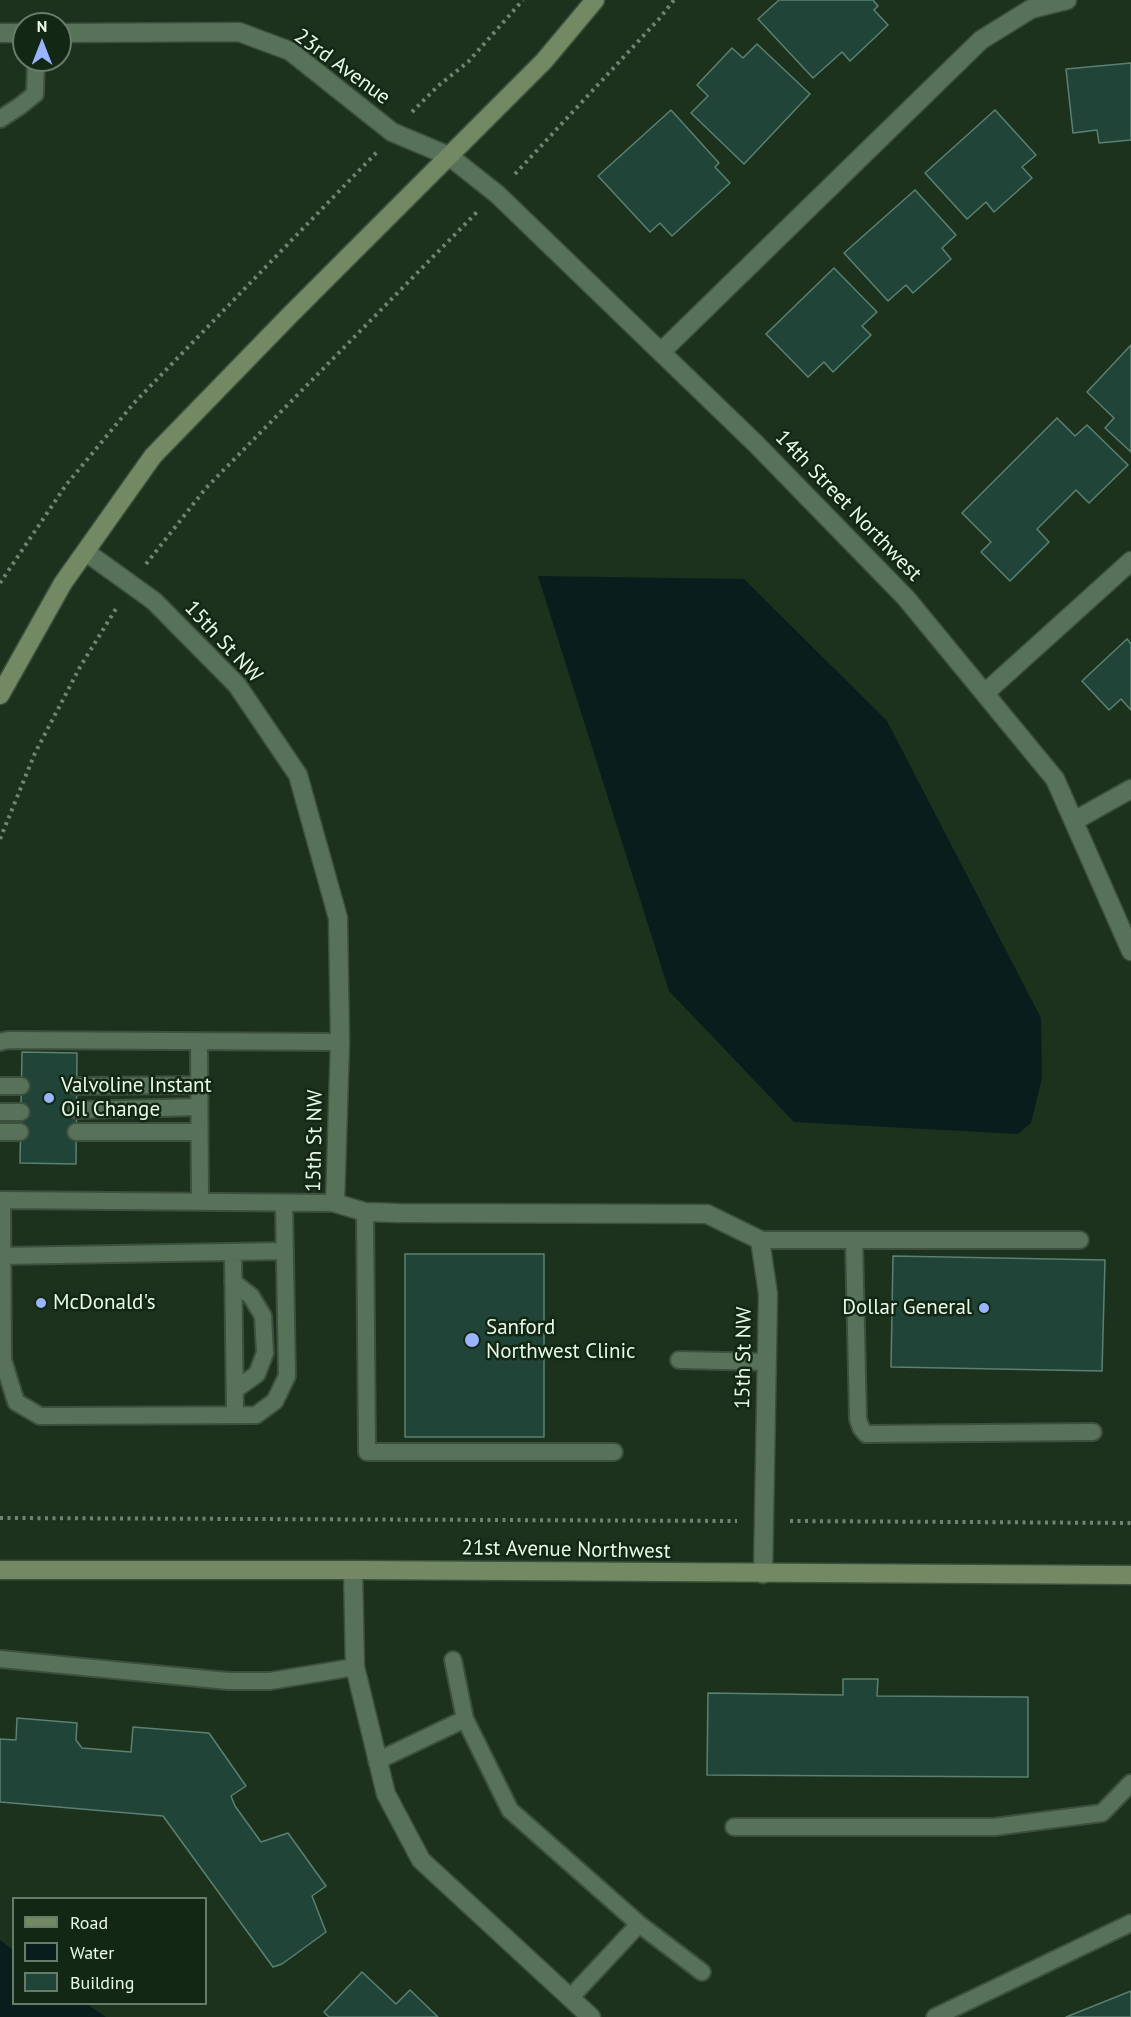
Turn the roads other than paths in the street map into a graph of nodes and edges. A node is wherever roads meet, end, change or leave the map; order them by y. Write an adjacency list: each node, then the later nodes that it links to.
1 (595, 0): 6 (street)
2 (1067, 0): 7 (street)
3 (72, 33): 6 (street, 23rd Avenue)
4 (36, 72): 5 (lane)
5 (0, 119)
6 (449, 156): 7 (street, 14th Street Northwest); 8 (street)
7 (661, 352): 10 (street, 14th Street Northwest)
8 (86, 552): 11 (street); 17 (street, 15th St NW)
9 (1131, 561): 10 (street)
10 (984, 693): 13 (street, 14th Street Northwest)
11 (0, 694)
12 (1131, 789): 13 (street)
13 (1074, 822): 14 (street, 14th Street Northwest)
14 (1131, 951)
15 (199, 1041): 16 (lane); 17 (lane); 18 (lane)
16 (0, 1042)
17 (340, 1042): 33 (street, 15th St NW)
18 (199, 1085): 21 (lane); 22 (lane)
19 (0, 1086): 20 (lane)
20 (21, 1086)
21 (76, 1086)
22 (199, 1107): 23 (lane); 29 (lane)
23 (76, 1110)
24 (0, 1112): 25 (lane)
25 (21, 1112)
26 (0, 1132): 27 (lane)
27 (21, 1132)
28 (76, 1132): 29 (lane)
29 (199, 1132): 31 (lane)
30 (1, 1200): 31 (lane); 40 (lane)
31 (200, 1202): 32 (lane)
32 (284, 1203): 33 (lane); 38 (lane)
33 (335, 1203): 34 (street, 15th St NW)
34 (365, 1212): 35 (street, 15th St NW); 47 (lane)
35 (760, 1240): 36 (lane); 43 (street, 15th St NW)
36 (854, 1240): 37 (lane); 46 (lane)
37 (1080, 1240)
38 (285, 1251): 39 (lane); 45 (lane)
39 (233, 1253): 40 (lane); 41 (lane)
40 (2, 1256): 45 (lane)
41 (233, 1282): 44 (lane); 44 (lane)
42 (679, 1359): 43 (lane)
43 (767, 1362): 50 (street, 15th St NW)
44 (235, 1390): 45 (lane)
45 (235, 1415)
46 (1093, 1432)
47 (614, 1452)
48 (0, 1570): 49 (street, 21st Avenue Northwest)
49 (353, 1570): 50 (street, 21st Avenue Northwest); 54 (street)
50 (763, 1574): 51 (street, 21st Avenue Northwest)
51 (1131, 1575)
52 (0, 1659): 54 (lane)
53 (453, 1660): 55 (lane)
54 (355, 1667): 56 (street)
55 (465, 1719): 56 (lane); 60 (lane)
56 (377, 1761): 62 (street)
57 (1131, 1783): 58 (lane)
58 (735, 1827)
59 (1131, 1923): 64 (lane)
60 (639, 1924): 61 (lane); 62 (lane)
61 (702, 1972)
62 (570, 1998): 63 (street)
63 (591, 2017)
64 (935, 2017)

